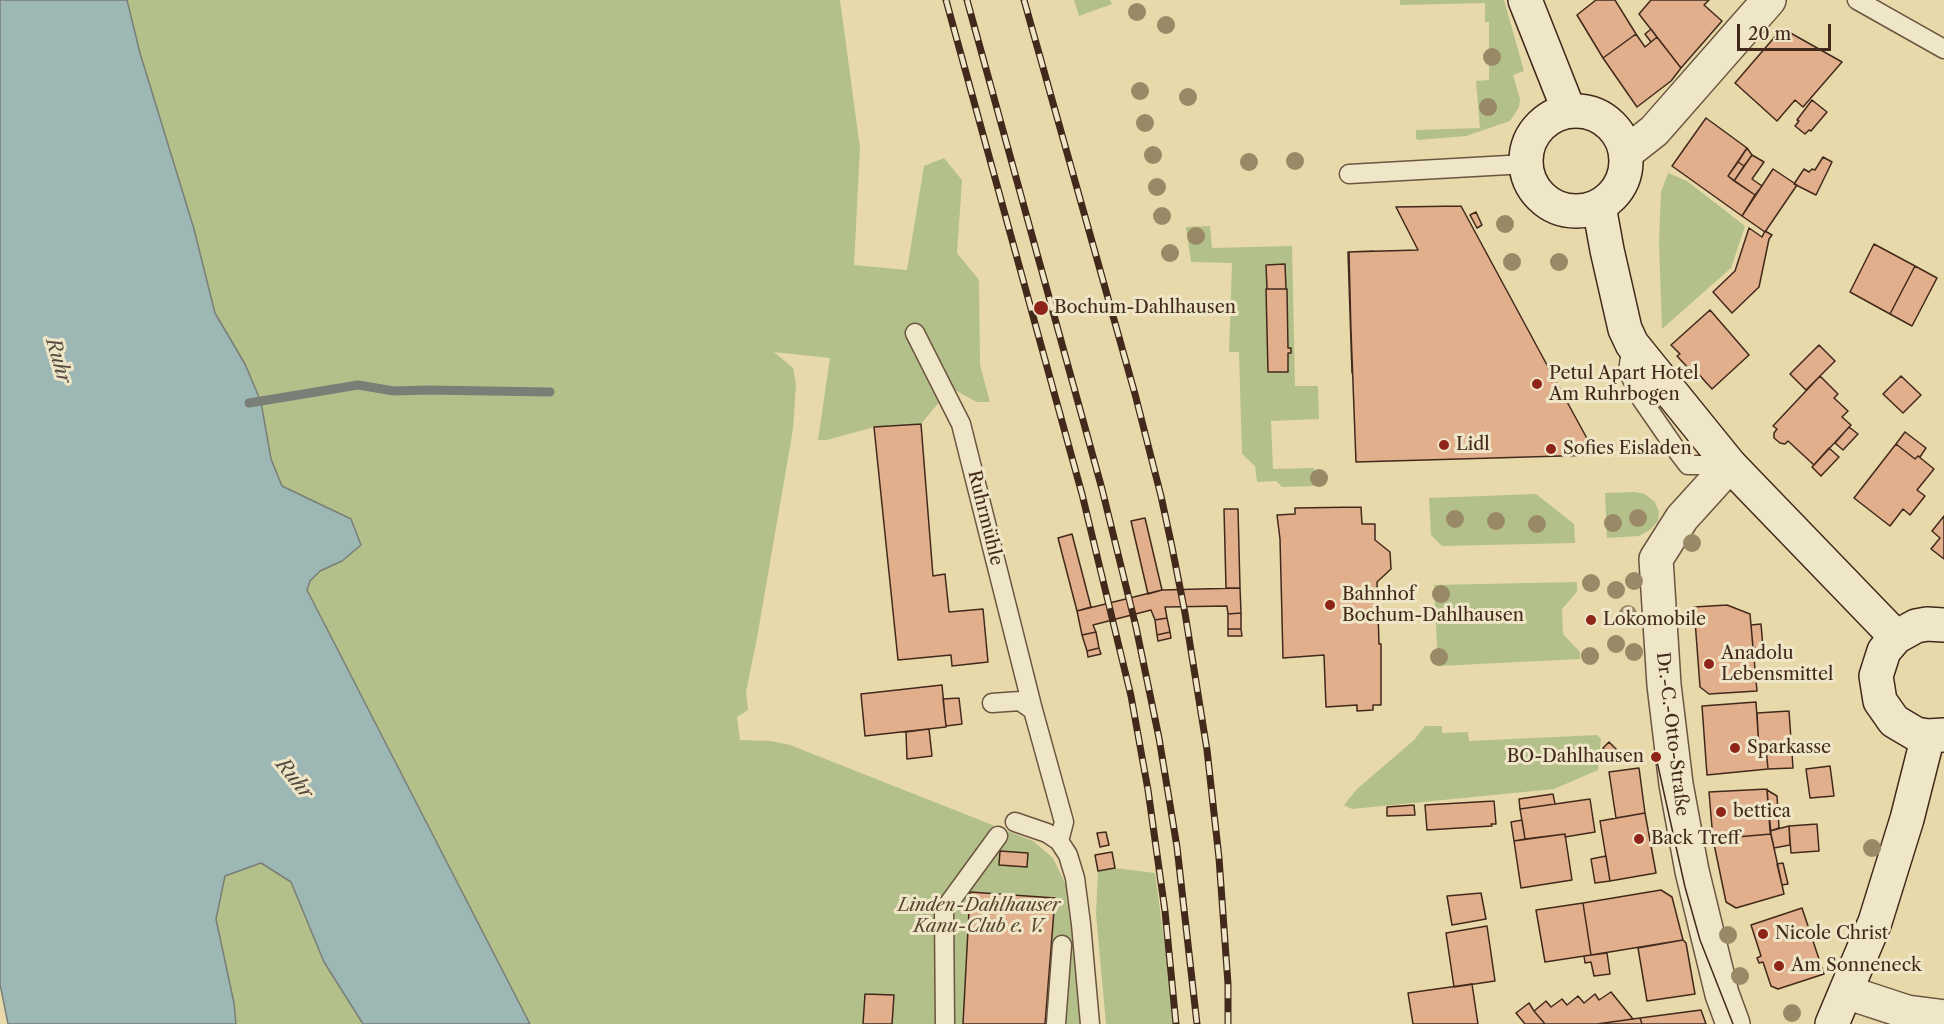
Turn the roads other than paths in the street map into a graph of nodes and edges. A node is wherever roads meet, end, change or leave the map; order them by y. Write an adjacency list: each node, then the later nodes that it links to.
1 (1525, 0): 5 (street)
2 (1768, 0): 6 (street)
3 (1857, 0): 4 (lane)
4 (1944, 49)
5 (1569, 111): 6 (street); 7 (street)
6 (1626, 153): 9 (street)
7 (1526, 164): 8 (lane); 9 (street)
8 (1349, 174)
9 (1599, 206): 11 (street)
10 (915, 333): 15 (lane, Ruhrmühle)
11 (1730, 465): 13 (street); 26 (street, Dr.-C.-Otto-Straße)
12 (1944, 625): 13 (street)
13 (1896, 637): 16 (street)
14 (992, 703): 15 (lane)
15 (1033, 710): 19 (lane, Ruhrmühle)
16 (1936, 736): 21 (street)
17 (1015, 822): 19 (lane)
18 (998, 836): 23 (lane)
19 (1059, 841): 25 (lane)
20 (1062, 945): 24 (lane)
21 (1846, 992): 22 (street); 27 (street)
22 (1944, 1017)
23 (945, 1024)
24 (1056, 1024)
25 (1090, 1024)
26 (1733, 1024)
27 (1832, 1024)

